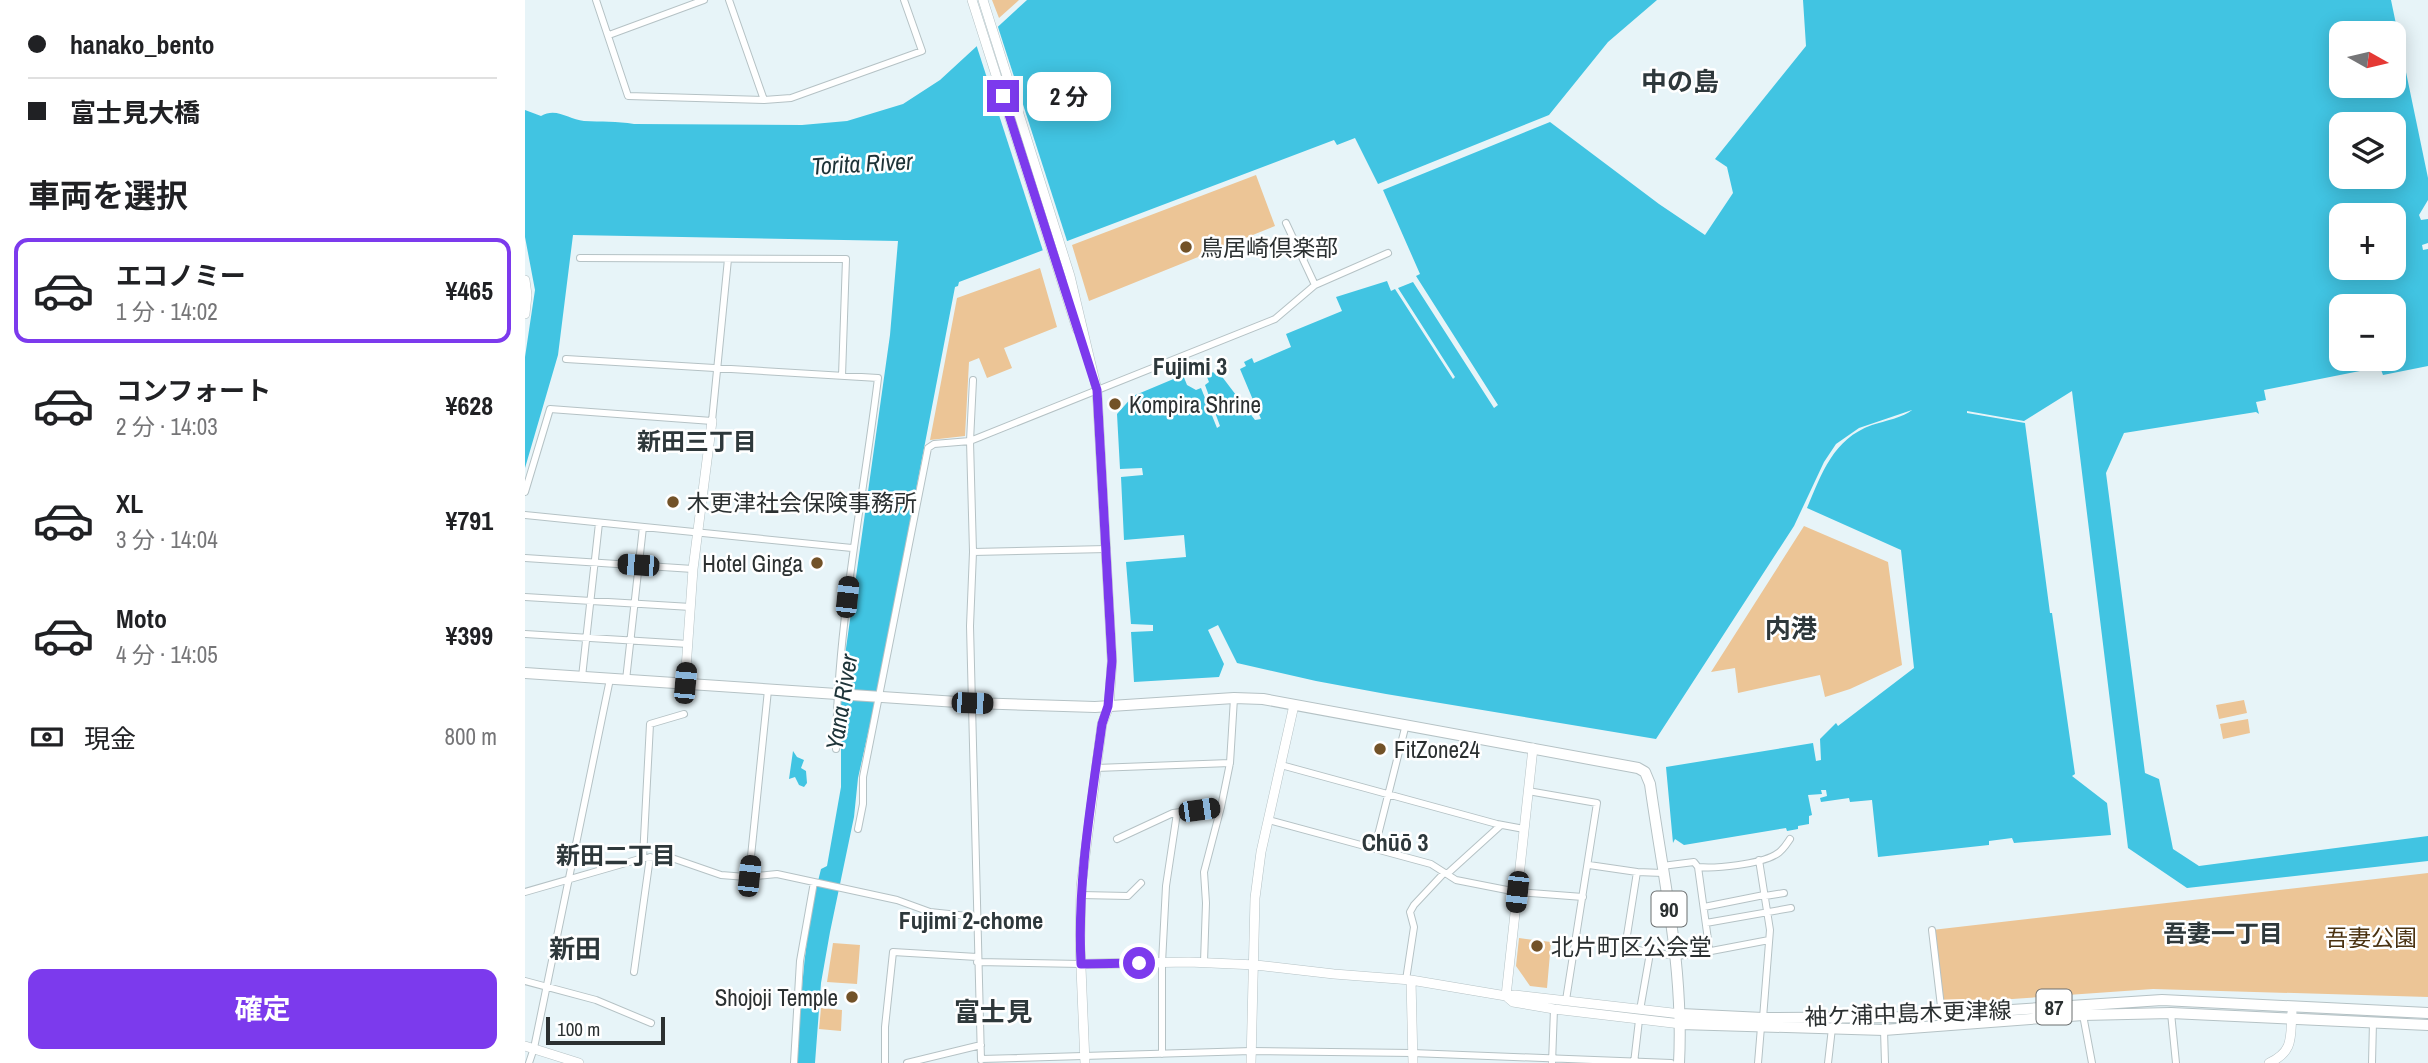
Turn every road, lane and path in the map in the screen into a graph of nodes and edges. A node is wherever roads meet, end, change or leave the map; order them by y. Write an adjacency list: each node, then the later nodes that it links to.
1 (596, 0): 7 (street)
2 (704, 0): 7 (street)
3 (729, 0): 8 (street)
4 (904, 0): 8 (street)
5 (972, 0): 13 (street)
6 (983, 0): 13 (street)
7 (609, 35): 8 (street)
8 (764, 100)
9 (1286, 223): 15 (street)
10 (1388, 253): 15 (street)
11 (580, 258): 12 (street)
12 (728, 259): 18 (street); 19 (street)
13 (1065, 276): 21 (street)
14 (525, 280): 16 (street)
15 (1315, 285): 21 (street)
16 (525, 314)
17 (566, 359): 18 (street)
18 (717, 368): 19 (street); 22 (street)
19 (842, 376): 29 (street)
20 (973, 380): 23 (street)
21 (1097, 390): 23 (street); 30 (street)
22 (712, 421): 24 (street); 28 (street)
23 (970, 441): 31 (street); 51 (street)
24 (525, 492)
25 (525, 515): 26 (street)
26 (599, 523): 27 (street); 33 (street)
27 (643, 527): 28 (street); 34 (street)
28 (698, 533): 29 (street); 35 (street)
29 (852, 548): 50 (street)
30 (1107, 549): 31 (street); 55 (street)
31 (973, 552): 53 (street)
32 (525, 558): 33 (street)
33 (595, 562): 34 (street); 37 (street)
34 (638, 565): 35 (street); 38 (street)
35 (693, 569): 39 (street)
36 (525, 597): 37 (street)
37 (590, 601): 38 (street); 41 (street)
38 (635, 604): 39 (street); 42 (street)
39 (691, 607): 43 (street)
40 (525, 634): 41 (street)
41 (587, 638): 42 (street); 45 (street)
42 (631, 640): 43 (street); 47 (street)
43 (688, 644): 48 (street)
44 (525, 673): 45 (main road, 90)
45 (582, 677): 46 (main road, 90)
46 (610, 679): 47 (main road, 90); 82 (street)
47 (626, 680): 48 (main road, 90)
48 (685, 683): 49 (main road, 90)
49 (768, 690): 50 (main road, 90); 81 (street)
50 (836, 695): 51 (main road, 90); 59 (street)
51 (881, 697): 53 (main road, 90); 69 (street)
52 (1234, 698): 54 (main road, 90); 55 (main road, 90); 60 (street)
53 (972, 703): 55 (main road, 90); 94 (street)
54 (1294, 705): 57 (main road, 90); 61 (street)
55 (1108, 706): 62 (street)
56 (684, 714): 74 (street)
57 (1406, 724): 58 (main road, 90); 64 (street)
58 (1533, 748): 63 (street); 78 (main road, 90)
59 (836, 749)
60 (1230, 763): 62 (street); 65 (street)
61 (1281, 765): 64 (street); 67 (street)
62 (1096, 768): 88 (street)
63 (1528, 791): 70 (street); 76 (street)
64 (1390, 794): 68 (street); 73 (street)
65 (1221, 807): 66 (street); 102 (street)
66 (1177, 813): 71 (street); 103 (street)
67 (1269, 820): 73 (street); 105 (street)
68 (1501, 825): 70 (street); 80 (street)
69 (858, 829)
70 (1524, 829): 86 (street)
71 (1117, 839)
72 (1790, 839): 75 (street)
73 (1375, 848): 80 (street)
74 (647, 858): 81 (street); 82 (street); 106 (street)
75 (1759, 860): 77 (street); 89 (street)
76 (1589, 865): 79 (street); 90 (street)
77 (1698, 867): 78 (street); 91 (street)
78 (1663, 869): 79 (street); 100 (main road, 90)
79 (1637, 872): 99 (street)
80 (1446, 874): 86 (street); 107 (street)
81 (749, 876): 83 (street)
82 (568, 880): 85 (street); 109 (street)
83 (815, 882): 94 (street); 139 (street)
84 (1141, 883): 88 (street)
85 (525, 892)
86 (1517, 892): 90 (street); 110 (street)
87 (1784, 893): 89 (street)
88 (1081, 895): 104 (street)
89 (1765, 896): 91 (street); 93 (street)
90 (1583, 897): 111 (street)
91 (1704, 907): 95 (street)
92 (1791, 908): 93 (street)
93 (1767, 912): 95 (street); 97 (street)
94 (977, 917): 101 (street)
95 (1706, 923): 98 (street)
96 (1932, 930): 113 (street)
97 (1769, 940): 98 (street); 122 (street)
98 (1706, 952): 100 (street)
99 (1650, 953): 100 (street); 117 (street)
100 (1677, 957): 119 (main road, 90)
101 (977, 960): 104 (street); 127 (street); 140 (street)
102 (1204, 962): 103 (street); 105 (street)
103 (1162, 963): 104 (street); 130 (street)
104 (1081, 964): 132 (street)
105 (1252, 964): 107 (street); 129 (street)
106 (634, 972)
107 (1408, 980): 110 (street); 131 (street)
108 (525, 981): 109 (street)
109 (547, 986): 121 (street); 128 (street)
110 (1506, 996): 111 (street); 112 (street)
111 (1566, 1000): 117 (street)
112 (1554, 1009): 117 (street); 134 (street)
113 (1941, 1013): 115 (main road, 袖ケ浦中島木更津線 / 87); 122 (main road, 袖ケ浦中島木更津線 / 87); 123 (street)
114 (2171, 1013): 115 (main road, 袖ケ浦中島木更津線 / 87); 118 (main road, 袖ケ浦中島木更津線 / 87); 149 (street)
115 (2292, 1013): 116 (main road, 袖ケ浦中島木更津線 / 87); 120 (main road, 袖ケ浦中島木更津線 / 87); 150 (street)
116 (2428, 1013)
117 (1639, 1015): 119 (street); 136 (street)
118 (2083, 1015): 123 (main road, 袖ケ浦中島木更津線 / 87); 148 (street)
119 (1681, 1019): 122 (main road, 袖ケ浦中島木更津線 / 87); 144 (main road, 90)
120 (2373, 1022): 124 (main road, 袖ケ浦中島木更津線 / 87); 151 (street)
121 (651, 1023)
122 (1762, 1023): 125 (main road, 袖ケ浦中島木更津線 / 87); 145 (street)
123 (1943, 1025): 126 (main road, 袖ケ浦中島木更津線 / 87)
124 (2428, 1025)
125 (1832, 1028): 126 (main road, 袖ケ浦中島木更津線 / 87); 146 (street)
126 (1884, 1030): 147 (street)
127 (981, 1045): 135 (street); 141 (street)
128 (529, 1047): 137 (street); 138 (street)
129 (1251, 1052): 130 (street); 131 (street); 142 (street)
130 (1162, 1054): 132 (street)
131 (1413, 1058): 133 (street)
132 (1085, 1060): 135 (street)
133 (1502, 1060): 134 (street)
134 (1552, 1060): 136 (street)
135 (981, 1061)
136 (1634, 1062): 143 (street)
137 (529, 1063)
138 (579, 1063)
139 (794, 1063)
140 (885, 1063)
141 (907, 1063)
142 (1251, 1063)
143 (1671, 1063)
144 (1679, 1063)
145 (1758, 1063)
146 (1828, 1063)
147 (1885, 1063)
148 (2092, 1063)
149 (2176, 1063)
150 (2269, 1063)
151 (2372, 1063)

